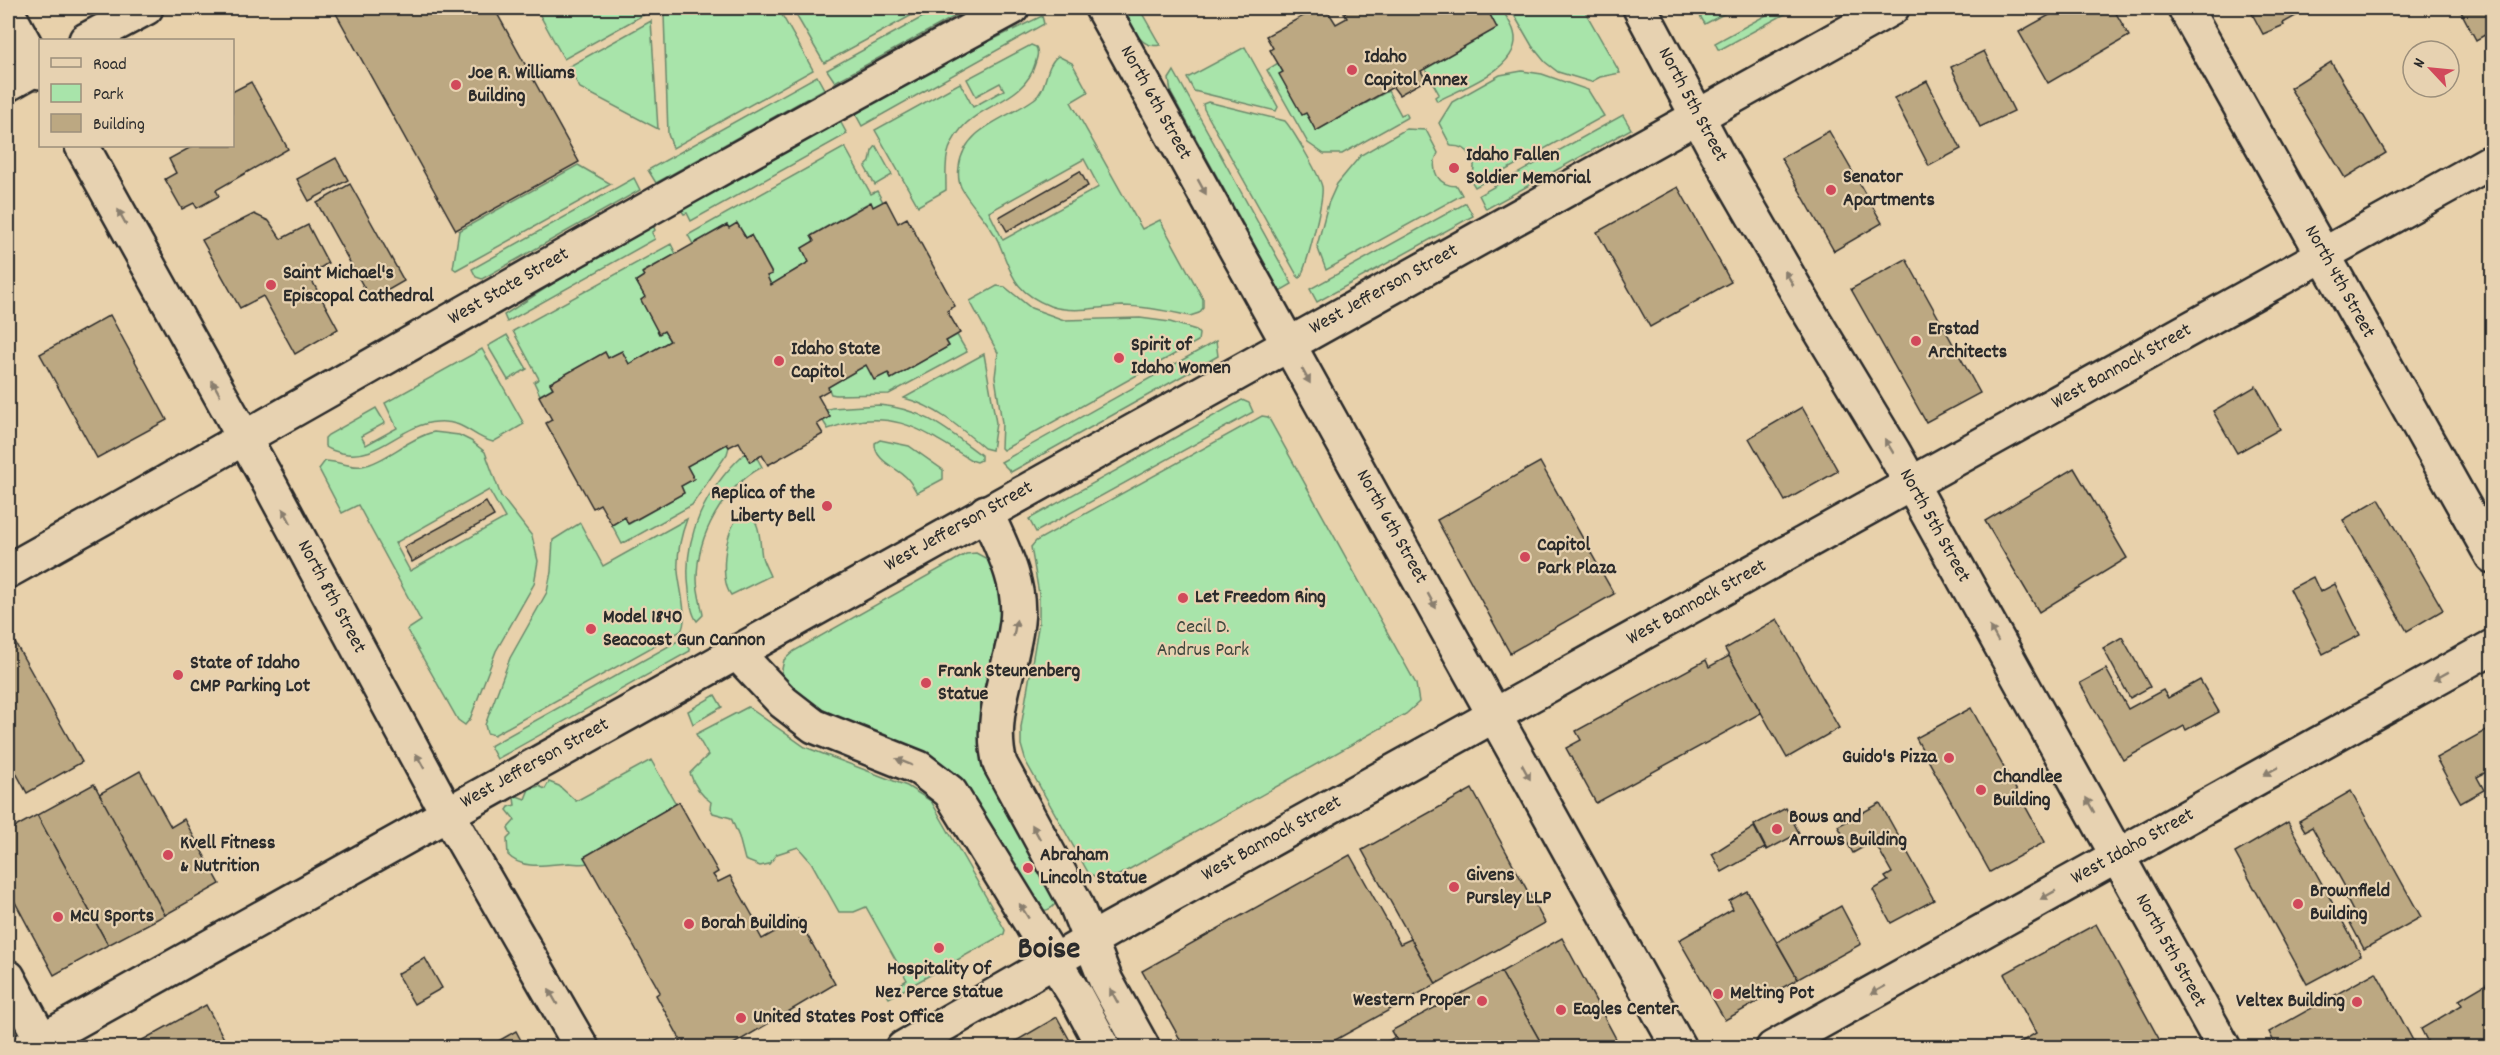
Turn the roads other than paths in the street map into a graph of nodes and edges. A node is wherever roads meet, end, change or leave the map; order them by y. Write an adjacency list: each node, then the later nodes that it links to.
1 (146, 8): 8 (street)
2 (1012, 8): 17 (street, West State Street)
3 (1102, 8): 16 (street, North 6th Street, one-way to 16)
4 (1640, 8): 12 (street, North 5th Street)
5 (1892, 8): 12 (street, West Jefferson Street)
6 (2185, 8): 15 (street, North 4th Street)
7 (8, 13): 9 (street)
8 (88, 39)
9 (39, 67)
10 (39, 69): 11 (street)
11 (8, 84)
12 (1698, 115): 16 (street, West Jefferson Street); 18 (street, North 5th Street, one-way to 12)
13 (82, 147): 17 (street, North 8th Street, one-way to 13)
14 (2493, 161): 15 (street, West Bannock Street)
15 (2324, 255): 18 (street, West Bannock Street); 20 (street, North 4th Street)
16 (1288, 343): 19 (street, West Jefferson Street); 24 (street, North 6th Street, one-way to 24)
17 (245, 439): 21 (street, West State Street); 25 (street, North 8th Street, one-way to 17)
18 (1910, 484): 24 (street, West Bannock Street); 26 (street, North 5th Street, one-way to 18)
19 (986, 512): 23 (street, West Jefferson Street); 27 (street, one-way to 19)
20 (2493, 556)
21 (8, 571)
22 (2493, 647): 26 (street, West Idaho Street, one-way to 26)
23 (736, 651): 25 (street, West Jefferson Street); 28 (street, one-way to 23)
24 (1495, 716): 27 (street, West Bannock Street); 35 (street, North 6th Street, one-way to 35)
25 (447, 813): 30 (street, West Jefferson Street); 31 (street, North 8th Street, one-way to 25)
26 (2117, 856): 36 (street, West Idaho Street, one-way to 36); 37 (street, North 5th Street)
27 (1090, 941): 28 (street, West Bannock Street); 34 (street, one-way to 27)
28 (1054, 961): 32 (street, West Bannock Street); 33 (street)
29 (8, 977): 30 (street)
30 (39, 1045)
31 (582, 1047)
32 (903, 1047)
33 (1104, 1047)
34 (1143, 1047)
35 (1679, 1047)
36 (1773, 1047)
37 (2224, 1047)

